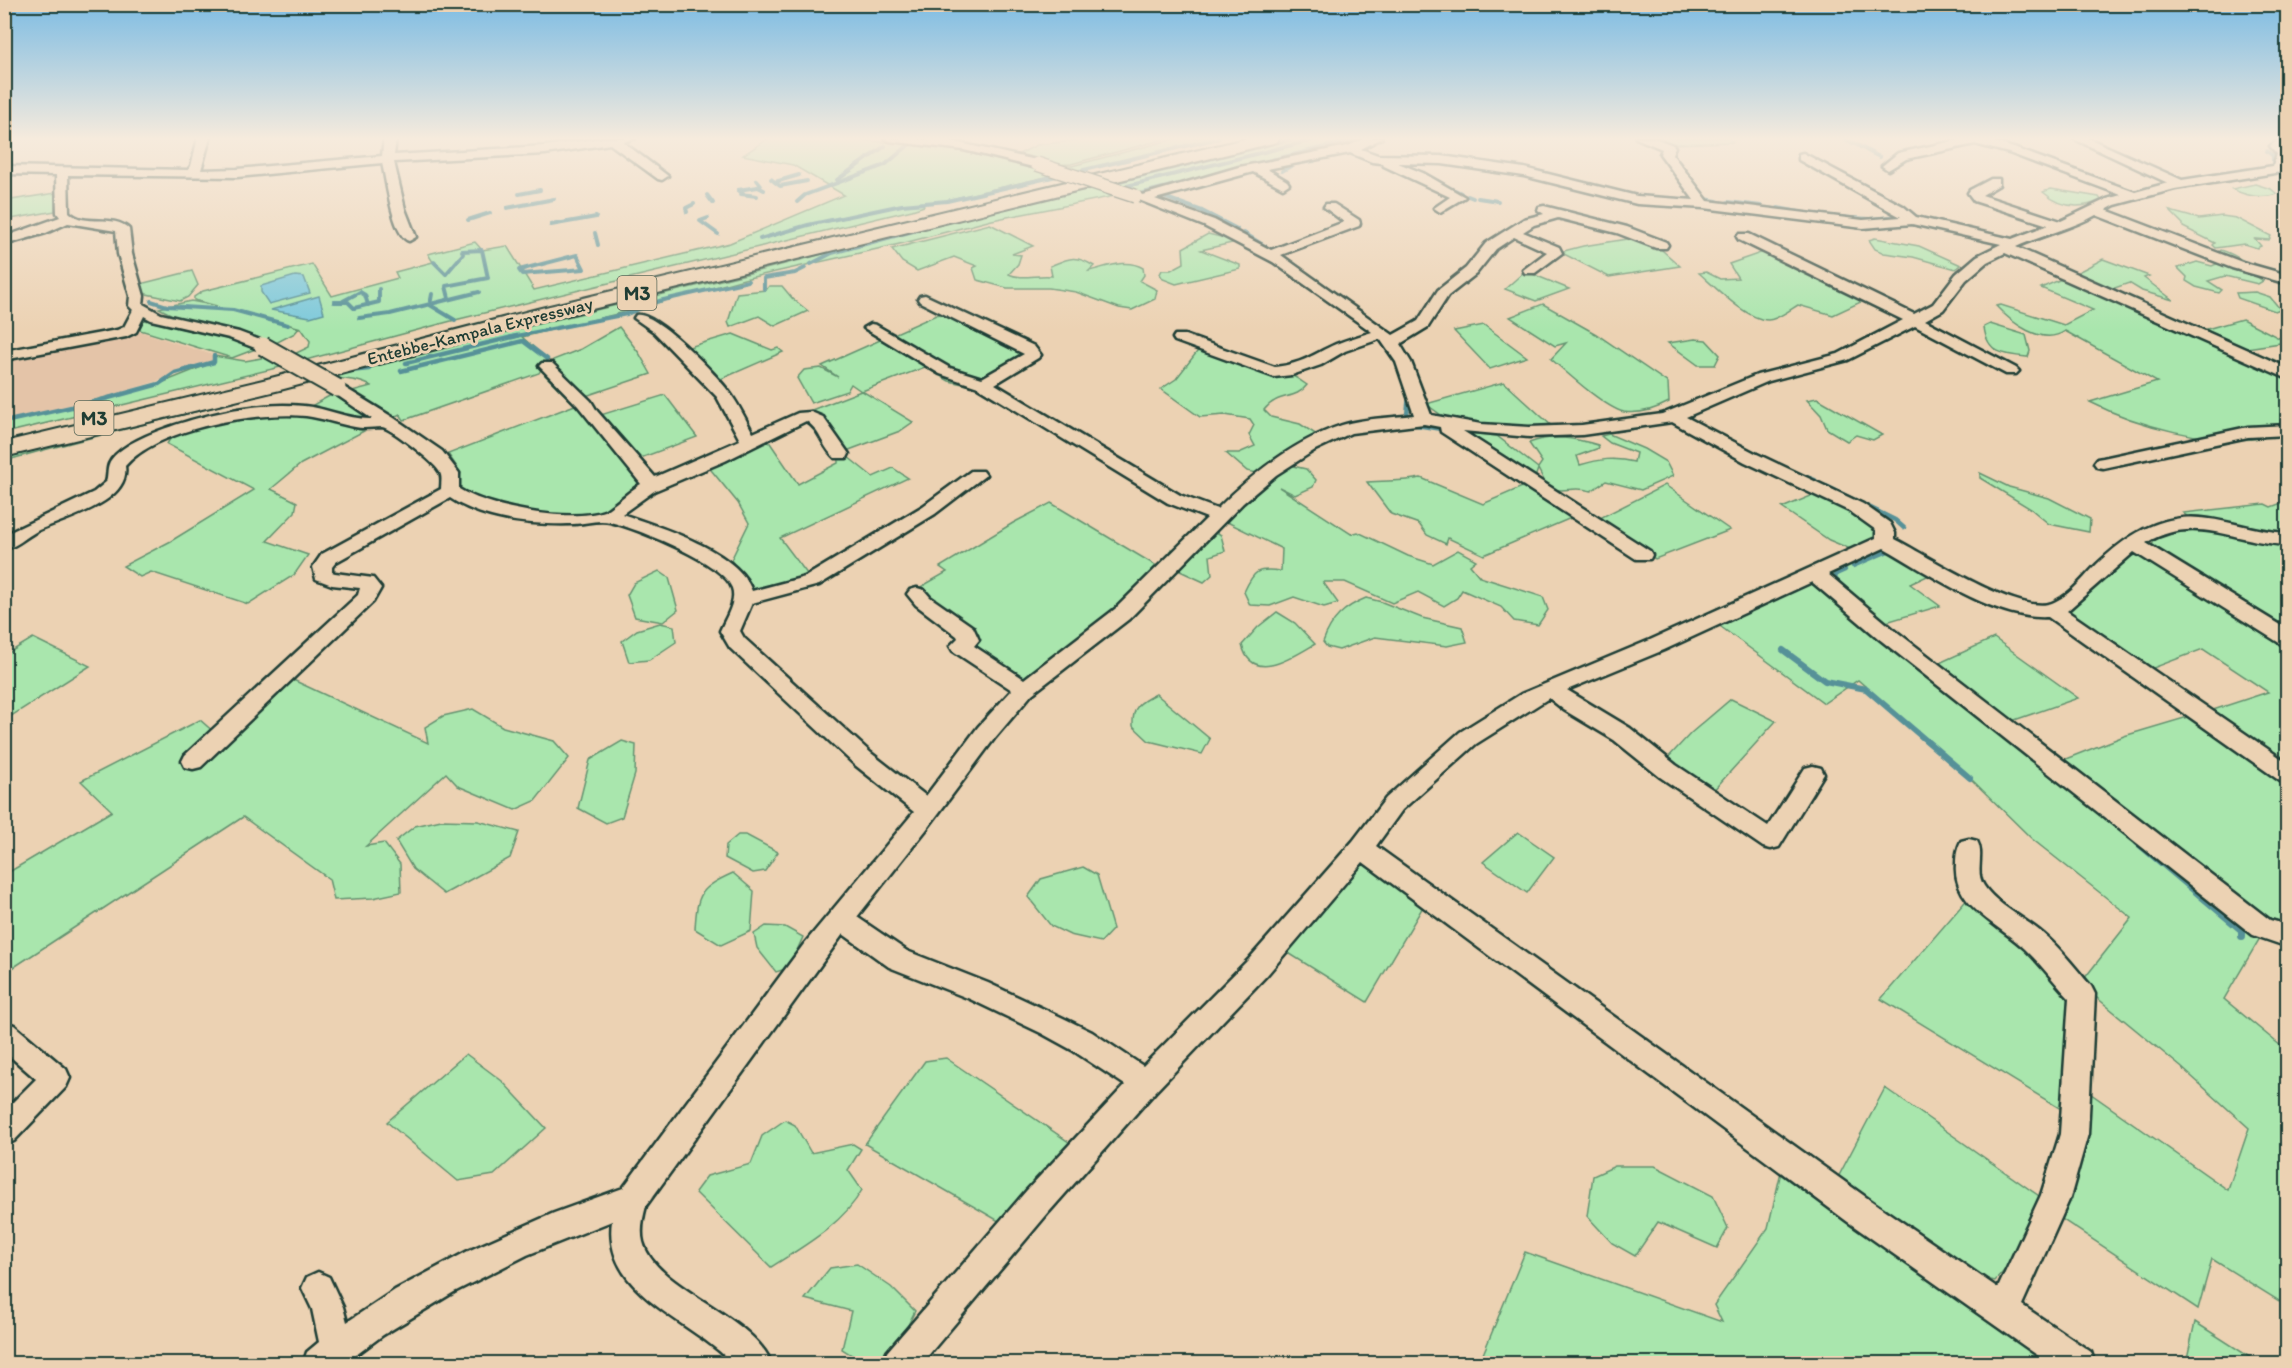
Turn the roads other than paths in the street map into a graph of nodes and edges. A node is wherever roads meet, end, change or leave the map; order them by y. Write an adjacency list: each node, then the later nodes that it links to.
1 (63, 202): 15 (street)
2 (397, 202): 19 (street)
3 (968, 202): 43 (highway, M3)
4 (1008, 202): 45 (highway, Entebbe-Kampala Expressway / M3)
5 (1151, 202): 24 (street)
6 (1451, 202): 13 (street)
7 (1668, 202): 11 (street)
8 (1886, 202): 16 (street)
9 (1990, 202): 17 (street)
10 (2116, 202): 14 (street)
11 (1704, 204): 16 (street)
12 (1330, 207): 24 (street)
13 (1440, 208)
14 (2096, 210): 17 (street); 26 (street)
15 (67, 219): 21 (street); 28 (street)
16 (1912, 220): 23 (street)
17 (2060, 225): 23 (street)
18 (1512, 232): 22 (street); 25 (street); 32 (street)
19 (409, 237)
20 (1744, 237): 30 (street)
21 (4, 241)
22 (1661, 245)
23 (2009, 246): 30 (street); 37 (street)
24 (1270, 255): 32 (street)
25 (1530, 270)
26 (2288, 280)
27 (925, 299): 38 (street)
28 (141, 310): 34 (street); 40 (street, bridge)
29 (641, 318): 44 (street)
30 (1913, 319): 36 (street); 39 (street)
31 (871, 328): 38 (street)
32 (1388, 337): 33 (street); 41 (street)
33 (1180, 338)
34 (4, 356)
35 (547, 366): 49 (street)
36 (2011, 371)
37 (2288, 374)
38 (984, 384): 52 (street)
39 (1673, 416): 41 (street); 54 (street)
40 (388, 421): 50 (street); 55 (street)
41 (1432, 422): 52 (street); 57 (street)
42 (2286, 432): 47 (street)
43 (4, 439)
44 (749, 442): 46 (street); 49 (street)
45 (4, 450)
46 (842, 454)
47 (2103, 463)
48 (977, 475): 60 (street)
49 (651, 484): 51 (street)
50 (450, 491): 51 (street); 65 (street)
51 (609, 516): 60 (street)
52 (1218, 516): 63 (street)
53 (2288, 539): 56 (street)
54 (1886, 541): 58 (street); 61 (street)
55 (4, 544)
56 (2134, 544): 61 (street); 62 (street)
57 (1643, 555)
58 (1814, 573): 64 (street); 72 (street)
59 (917, 594): 63 (street)
60 (743, 599): 68 (street)
61 (2052, 610): 67 (street)
62 (2288, 639)
63 (1025, 689): 68 (street)
64 (1551, 689): 66 (street); 69 (street)
65 (193, 761)
66 (1813, 774)
67 (2288, 776)
68 (928, 811): 71 (street)
69 (1361, 848): 74 (street); 78 (street)
70 (1969, 848): 78 (street)
71 (839, 918): 74 (street); 76 (street)
72 (2288, 936)
73 (4, 1034): 75 (street)
74 (1145, 1083): 81 (street)
75 (4, 1131)
76 (633, 1199): 79 (street); 80 (street)
77 (318, 1288): 79 (street)
78 (2004, 1310): 82 (street)
79 (328, 1356)
80 (756, 1364)
81 (898, 1364)
82 (2079, 1364)

